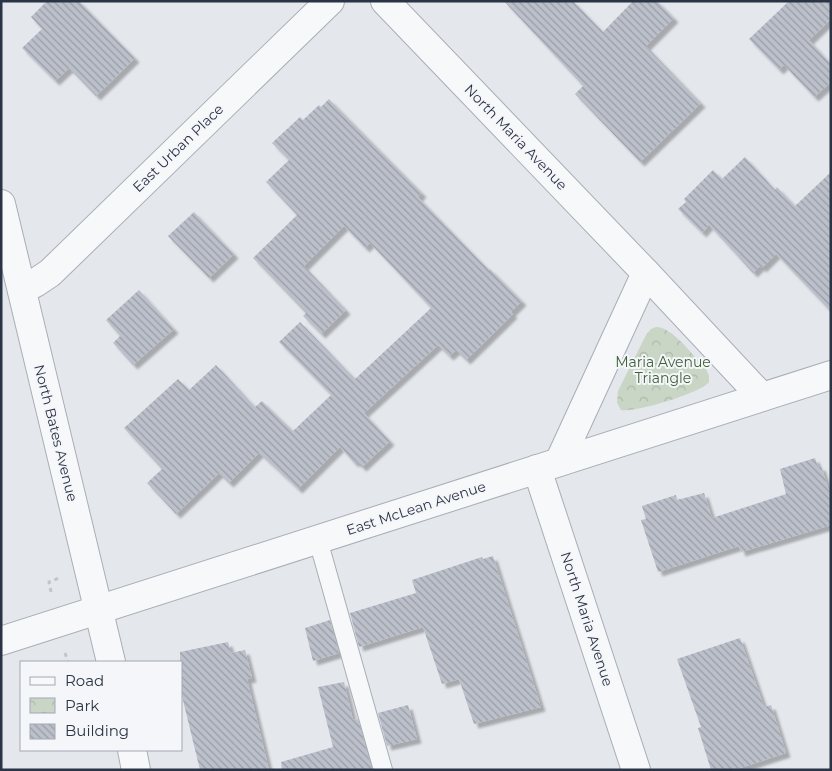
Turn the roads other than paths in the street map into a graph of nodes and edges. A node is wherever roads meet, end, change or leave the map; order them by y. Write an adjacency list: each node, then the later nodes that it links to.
1 (330, 1): 5 (street, East Urban Place)
2 (385, 1): 4 (street, North Maria Avenue)
3 (1, 204): 5 (street, North Bates Avenue)
4 (646, 273): 7 (street, North Maria Avenue); 8 (street)
5 (22, 290): 10 (street, North Bates Avenue)
6 (831, 375): 7 (street, East McLean Avenue)
7 (762, 397): 8 (street, East McLean Avenue)
8 (548, 466): 9 (street, East McLean Avenue); 16 (street, North Maria Avenue)
9 (318, 540): 10 (street, East McLean Avenue); 15 (lane)
10 (98, 608): 11 (street, East McLean Avenue); 12 (street, North Bates Avenue)
11 (1, 641)
12 (111, 661)
13 (132, 751): 14 (street)
14 (136, 770)
15 (383, 770)
16 (636, 770)

